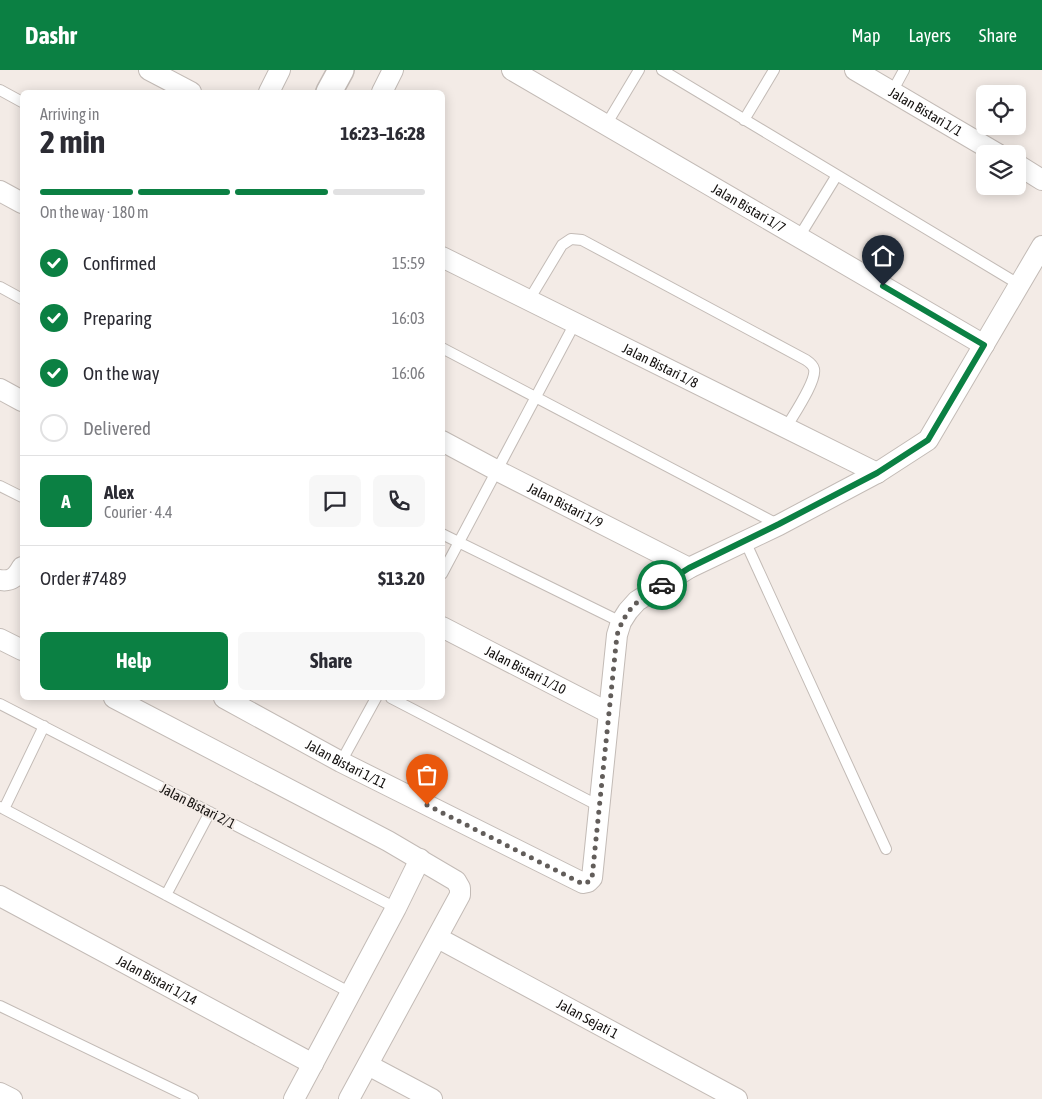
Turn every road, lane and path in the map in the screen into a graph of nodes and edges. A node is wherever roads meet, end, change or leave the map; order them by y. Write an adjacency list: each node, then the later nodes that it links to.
1 (149, 70): 12 (street)
2 (280, 70): 13 (street)
3 (341, 70): 14 (street)
4 (394, 70): 15 (street)
5 (512, 70): 19 (street, Jalan Bistari 1/7)
6 (639, 70): 19 (lane)
7 (662, 70): 18 (lane)
8 (774, 70): 18 (lane)
9 (855, 70): 16 (street, Jalan Bistari 1/1)
10 (904, 70): 16 (lane)
11 (0, 90): 17 (lane)
12 (187, 90)
13 (270, 90)
14 (330, 90)
15 (383, 90)
16 (892, 92): 20 (street, Jalan Bistari 1/1)
17 (20, 101)
18 (744, 120): 22 (lane)
19 (606, 125): 26 (street, Jalan Bistari 1/7)
20 (983, 145)
21 (1026, 170): 23 (street)
22 (837, 175): 26 (lane); 29 (lane)
23 (1042, 180)
24 (0, 191): 25 (street)
25 (20, 202)
26 (799, 237): 34 (street, Jalan Bistari 1/7)
27 (1042, 246): 29 (street)
28 (445, 259): 32 (street, Jalan Bistari 1/8)
29 (1020, 285): 34 (street)
30 (0, 287): 31 (lane)
31 (20, 298)
32 (529, 300): 33 (street, Jalan Bistari 1/8); 39 (lane)
33 (576, 324): 37 (lane); 39 (street, Jalan Bistari 1/8)
34 (984, 345): 42 (street)
35 (445, 350): 37 (lane)
36 (0, 389): 38 (street)
37 (537, 397): 41 (lane); 45 (lane)
38 (20, 400)
39 (786, 428): 42 (street, Jalan Bistari 1/8)
40 (445, 443): 41 (street, Jalan Bistari 1/9)
41 (498, 471): 48 (lane); 49 (street, Jalan Bistari 1/9)
42 (877, 473): 45 (street)
43 (0, 486): 44 (lane)
44 (20, 496)
45 (779, 524): 47 (street)
46 (445, 536): 48 (lane)
47 (745, 541): 49 (street); 68 (lane)
48 (459, 543): 50 (lane); 53 (lane)
49 (689, 568): 53 (street)
50 (445, 569)
51 (20, 570): 52 (street)
52 (0, 580)
53 (621, 622): 62 (street)
54 (445, 629): 62 (street, Jalan Bistari 1/10)
55 (0, 639): 56 (street)
56 (20, 649)
57 (118, 700): 69 (street)
58 (228, 700): 64 (street, Jalan Bistari 1/11)
59 (375, 700): 64 (lane)
60 (395, 700): 65 (lane)
61 (0, 704): 63 (lane, Jalan Bistari 2/1)
62 (609, 713): 65 (street)
63 (44, 726): 66 (lane); 67 (lane, Jalan Bistari 2/1)
64 (340, 762): 65 (street, Jalan Bistari 1/11)
65 (599, 806)
66 (2, 808): 70 (lane)
67 (210, 812): 70 (lane); 72 (lane, Jalan Bistari 2/1)
68 (886, 849)
69 (420, 859): 72 (street); 73 (street)
70 (166, 894): 74 (lane)
71 (0, 896): 76 (street, Jalan Bistari 1/14)
72 (396, 908): 74 (street)
73 (438, 938): 77 (street); 84 (street, Jalan Sejati 1)
74 (351, 993): 76 (street)
75 (0, 1006): 80 (lane)
76 (313, 1064): 81 (street)
77 (368, 1065): 82 (street); 83 (street)
78 (0, 1093): 79 (street)
79 (12, 1099)
80 (193, 1099)
81 (294, 1099)
82 (349, 1099)
83 (432, 1099)
84 (737, 1099)

